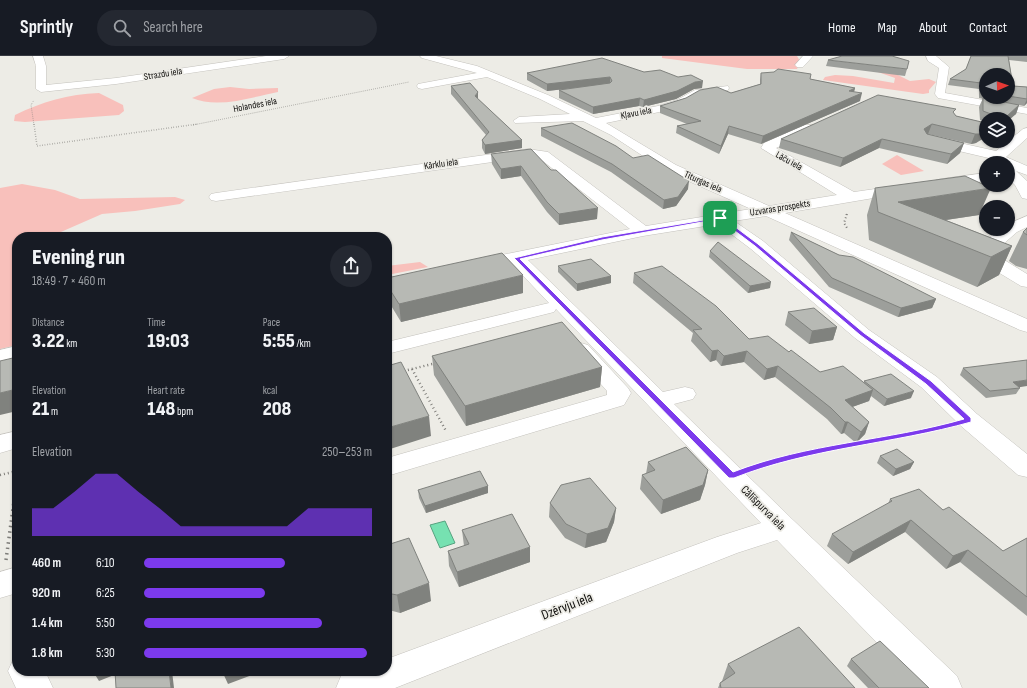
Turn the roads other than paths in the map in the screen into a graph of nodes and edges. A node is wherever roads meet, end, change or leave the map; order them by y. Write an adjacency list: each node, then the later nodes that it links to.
1 (38, 56): 2 (street, Strazdu iela)
2 (284, 56)
3 (425, 56): 7 (street, Titurgas iela)
4 (808, 56): 6 (street)
5 (932, 56): 12 (street)
6 (800, 65)
7 (487, 74): 8 (street); 11 (street, Titurgas iela)
8 (418, 84)
9 (724, 88): 13 (street, Kļavu iela)
10 (562, 92): 11 (street)
11 (541, 96): 13 (street, Titurgas iela)
12 (1027, 111)
13 (589, 120): 14 (street); 28 (street, Titurgas iela)
14 (519, 121)
15 (820, 123): 27 (street, Lāču iela)
16 (1015, 133): 17 (street)
17 (1025, 134): 19 (street)
18 (928, 140): 19 (street)
19 (999, 156)
20 (1015, 166): 21 (street)
21 (1027, 171): 22 (street)
22 (1015, 172)
23 (979, 178): 27 (street, Uzvaras prospekts)
24 (1015, 178): 25 (street)
25 (1027, 195)
26 (216, 197): 31 (street, Kārklu iela)
27 (850, 204): 28 (street, Uzvaras prospekts)
28 (768, 211): 29 (street, Uzvaras prospekts); 35 (street, Titurgas iela)
29 (720, 218): 31 (street, Uzvaras prospekts); 44 (street)
30 (1027, 221): 34 (street)
31 (643, 231): 32 (street, Uzvaras prospekts)
32 (516, 258): 33 (street, Uzvaras prospekts); 40 (street, Cālīšpurva iela)
33 (463, 268)
34 (1027, 282)
35 (1027, 326)
36 (392, 347): 43 (street)
37 (12, 353): 38 (street)
38 (0, 356)
39 (685, 394): 40 (street)
40 (657, 401): 45 (street, Cālīšpurva iela)
41 (12, 440): 42 (street)
42 (0, 444)
43 (392, 466)
44 (1027, 468)
45 (782, 527): 46 (street, Dzērvju iela); 51 (street, Cālīšpurva iela)
46 (392, 673)
47 (28, 676): 49 (street)
48 (384, 676): 50 (street, Dzērvju iela)
49 (36, 688)
50 (353, 688)
51 (945, 688)

